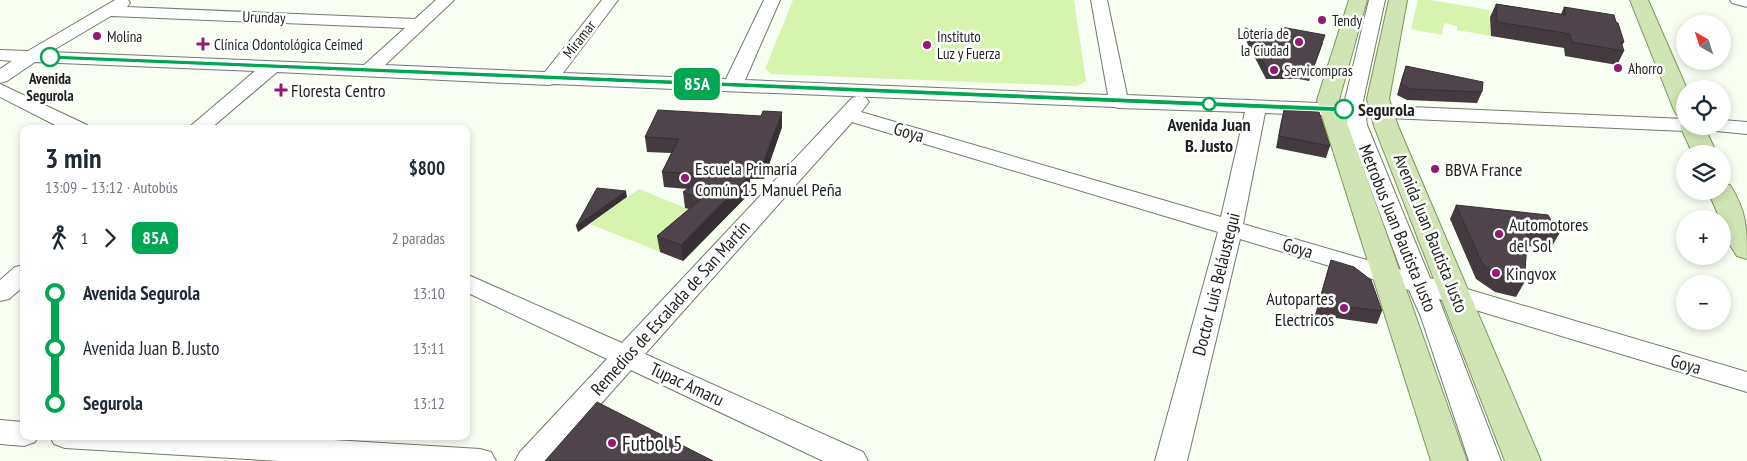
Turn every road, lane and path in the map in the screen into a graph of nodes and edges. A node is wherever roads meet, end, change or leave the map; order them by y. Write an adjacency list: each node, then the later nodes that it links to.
1 (128, 0): 12 (street)
2 (446, 0): 13 (street)
3 (610, 0): 19 (street, Miramar)
4 (772, 0): 20 (street)
5 (1099, 0): 24 (street)
6 (1358, 0): 26 (main road)
7 (1377, 0): 26 (street, Metrobus Juan Bautista Justo)
8 (1398, 0): 27 (main road, Avenida Juan Bautista Justo)
9 (1639, 0): 21 (main road)
10 (1738, 0): 11 (street)
11 (1747, 2)
12 (108, 11): 13 (street, Urunday); 15 (street)
13 (420, 24): 17 (street)
14 (0, 55): 15 (street)
15 (32, 57): 16 (street); 18 (street)
16 (272, 67): 17 (street); 30 (street)
17 (368, 71): 19 (street)
18 (0, 78)
19 (549, 79): 20 (street)
20 (733, 85): 22 (street)
21 (1676, 88)
22 (870, 89): 24 (street); 28 (street, Remedios de Escalada de San Martín)
23 (0, 90): 29 (street)
24 (1119, 102): 25 (street)
25 (1256, 106): 26 (street); 35 (street, Doctor Luis Beláustegui)
26 (1342, 109): 27 (street); 37 (main road); 40 (street, Metrobus Juan Bautista Justo)
27 (1381, 111): 31 (street); 42 (main road, Avenida Juan Bautista Justo)
28 (848, 114): 35 (street, Goya); 43 (street, Remedios de Escalada de San Martín)
29 (72, 125)
30 (202, 125)
31 (1676, 125)
32 (1731, 127): 33 (street)
33 (1747, 128)
34 (1725, 200): 36 (main road)
35 (1230, 227): 37 (street, Goya); 53 (street, Doctor Luis Beláustegui)
36 (1747, 250)
37 (1387, 275): 40 (street, Goya); 54 (main road)
38 (20, 276): 41 (street)
39 (470, 284): 43 (street, Tupac Amaru)
40 (1420, 286): 42 (street, Goya); 49 (street, Metrobus Juan Bautista Justo)
41 (0, 293)
42 (1457, 297): 44 (street, Goya); 49 (street, Metrobus Juan Bautista Justo); 55 (main road, Avenida Juan Bautista Justo)
43 (627, 356): 51 (street, Remedios de Escalada de San Martín); 52 (street, Tupac Amaru)
44 (1747, 382)
45 (0, 432): 46 (street)
46 (20, 434)
47 (126, 440): 48 (street)
48 (263, 449): 50 (street)
49 (1484, 457)
50 (480, 461)
51 (531, 461)
52 (852, 461)
53 (1171, 461)
54 (1450, 461)
55 (1523, 461)

